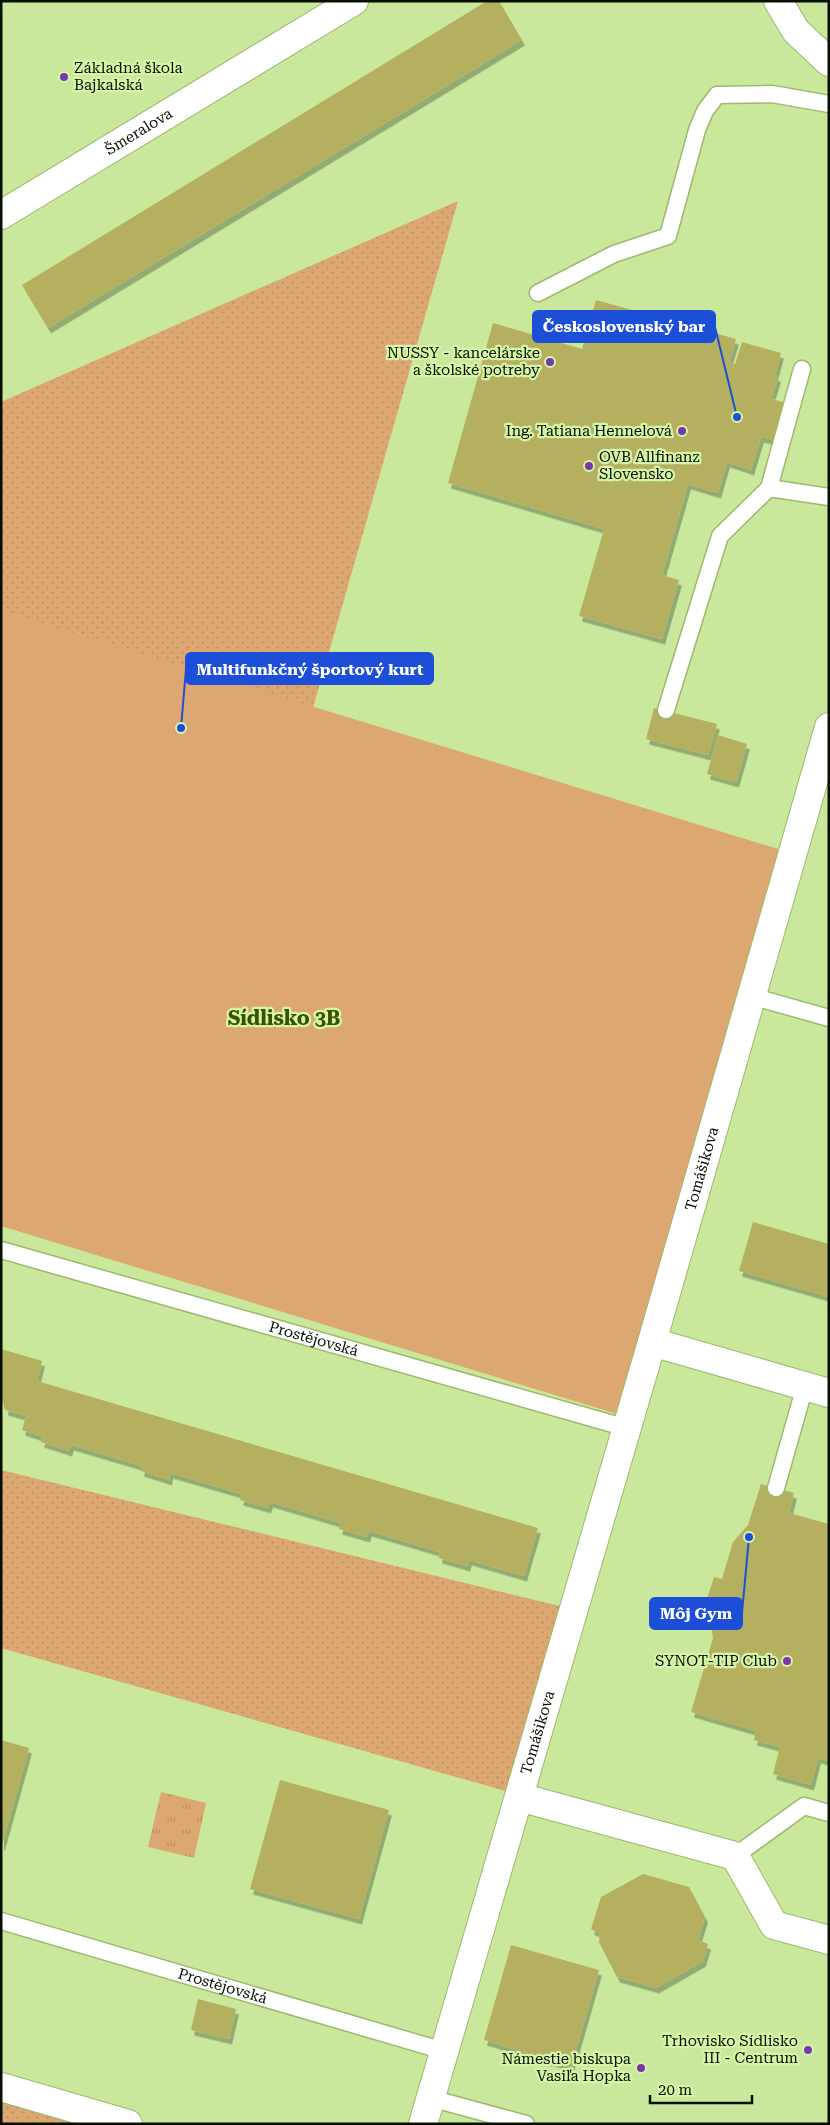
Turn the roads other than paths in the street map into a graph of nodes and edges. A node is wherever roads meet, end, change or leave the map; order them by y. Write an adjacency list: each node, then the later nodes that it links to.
1 (354, 1): 5 (street, Šmeralova)
2 (778, 1): 3 (street)
3 (829, 62)
4 (829, 104): 6 (lane)
5 (1, 215)
6 (538, 293)
7 (802, 368): 8 (lane)
8 (769, 488): 9 (lane); 10 (lane)
9 (829, 497)
10 (666, 710)
11 (829, 727): 12 (street, Tomášikova)
12 (751, 996): 13 (lane); 15 (street, Tomášikova)
13 (829, 1018)
14 (1, 1250): 17 (lane, Prostějovská)
15 (652, 1342): 16 (street); 17 (street, Tomášikova)
16 (817, 1389): 18 (lane)
17 (626, 1428): 19 (street, Tomášikova)
18 (776, 1488)
19 (519, 1797): 21 (street); 24 (street, Tomášikova)
20 (829, 1813): 21 (lane)
21 (735, 1856): 23 (street)
22 (1, 1921): 24 (lane, Prostějovská)
23 (829, 1940)
24 (444, 2051): 26 (street, Tomášikova)
25 (1, 2087): 27 (street)
26 (430, 2098): 28 (street, Tomášikova); 29 (lane)
27 (128, 2124)
28 (423, 2124)
29 (526, 2124)

